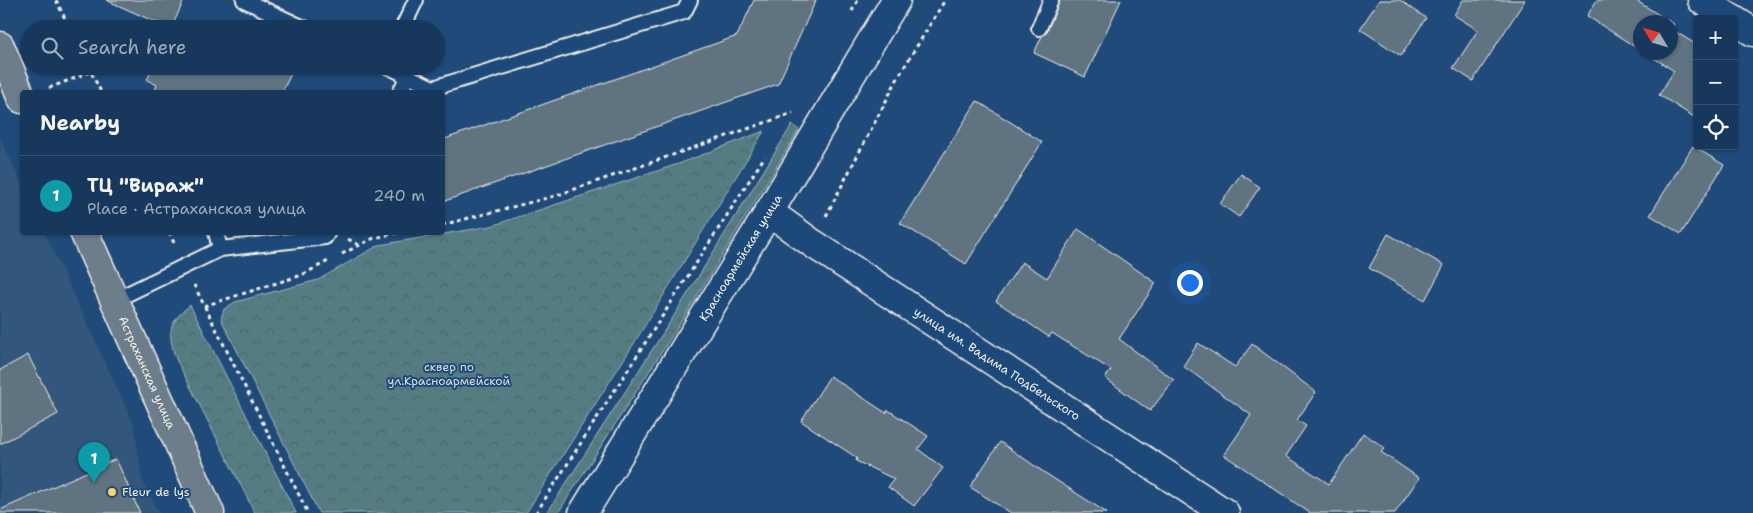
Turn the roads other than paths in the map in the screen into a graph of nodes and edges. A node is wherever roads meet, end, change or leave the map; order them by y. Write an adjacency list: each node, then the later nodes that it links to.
1 (244, 0): 8 (lane)
2 (416, 0): 9 (lane)
3 (690, 0): 14 (lane)
4 (896, 0): 17 (street, Красноармейская улица)
5 (1051, 0): 11 (lane)
6 (1702, 0): 7 (street)
7 (1725, 15)
8 (287, 20)
9 (406, 20)
10 (1738, 23): 12 (street)
11 (1039, 28)
12 (1753, 32)
13 (0, 46): 16 (main road)
14 (408, 76): 15 (lane)
15 (401, 90)
16 (20, 94)
17 (769, 212): 24 (street, Красноармейская улица); 25 (street, улица им. Вадима Подбельского)
18 (85, 235): 22 (main road, Астраханская улица)
19 (217, 235): 21 (lane)
20 (326, 235): 21 (lane)
21 (220, 249): 22 (lane)
22 (116, 300): 23 (main road, Астраханская улица)
23 (210, 513)
24 (583, 513)
25 (1225, 513)

